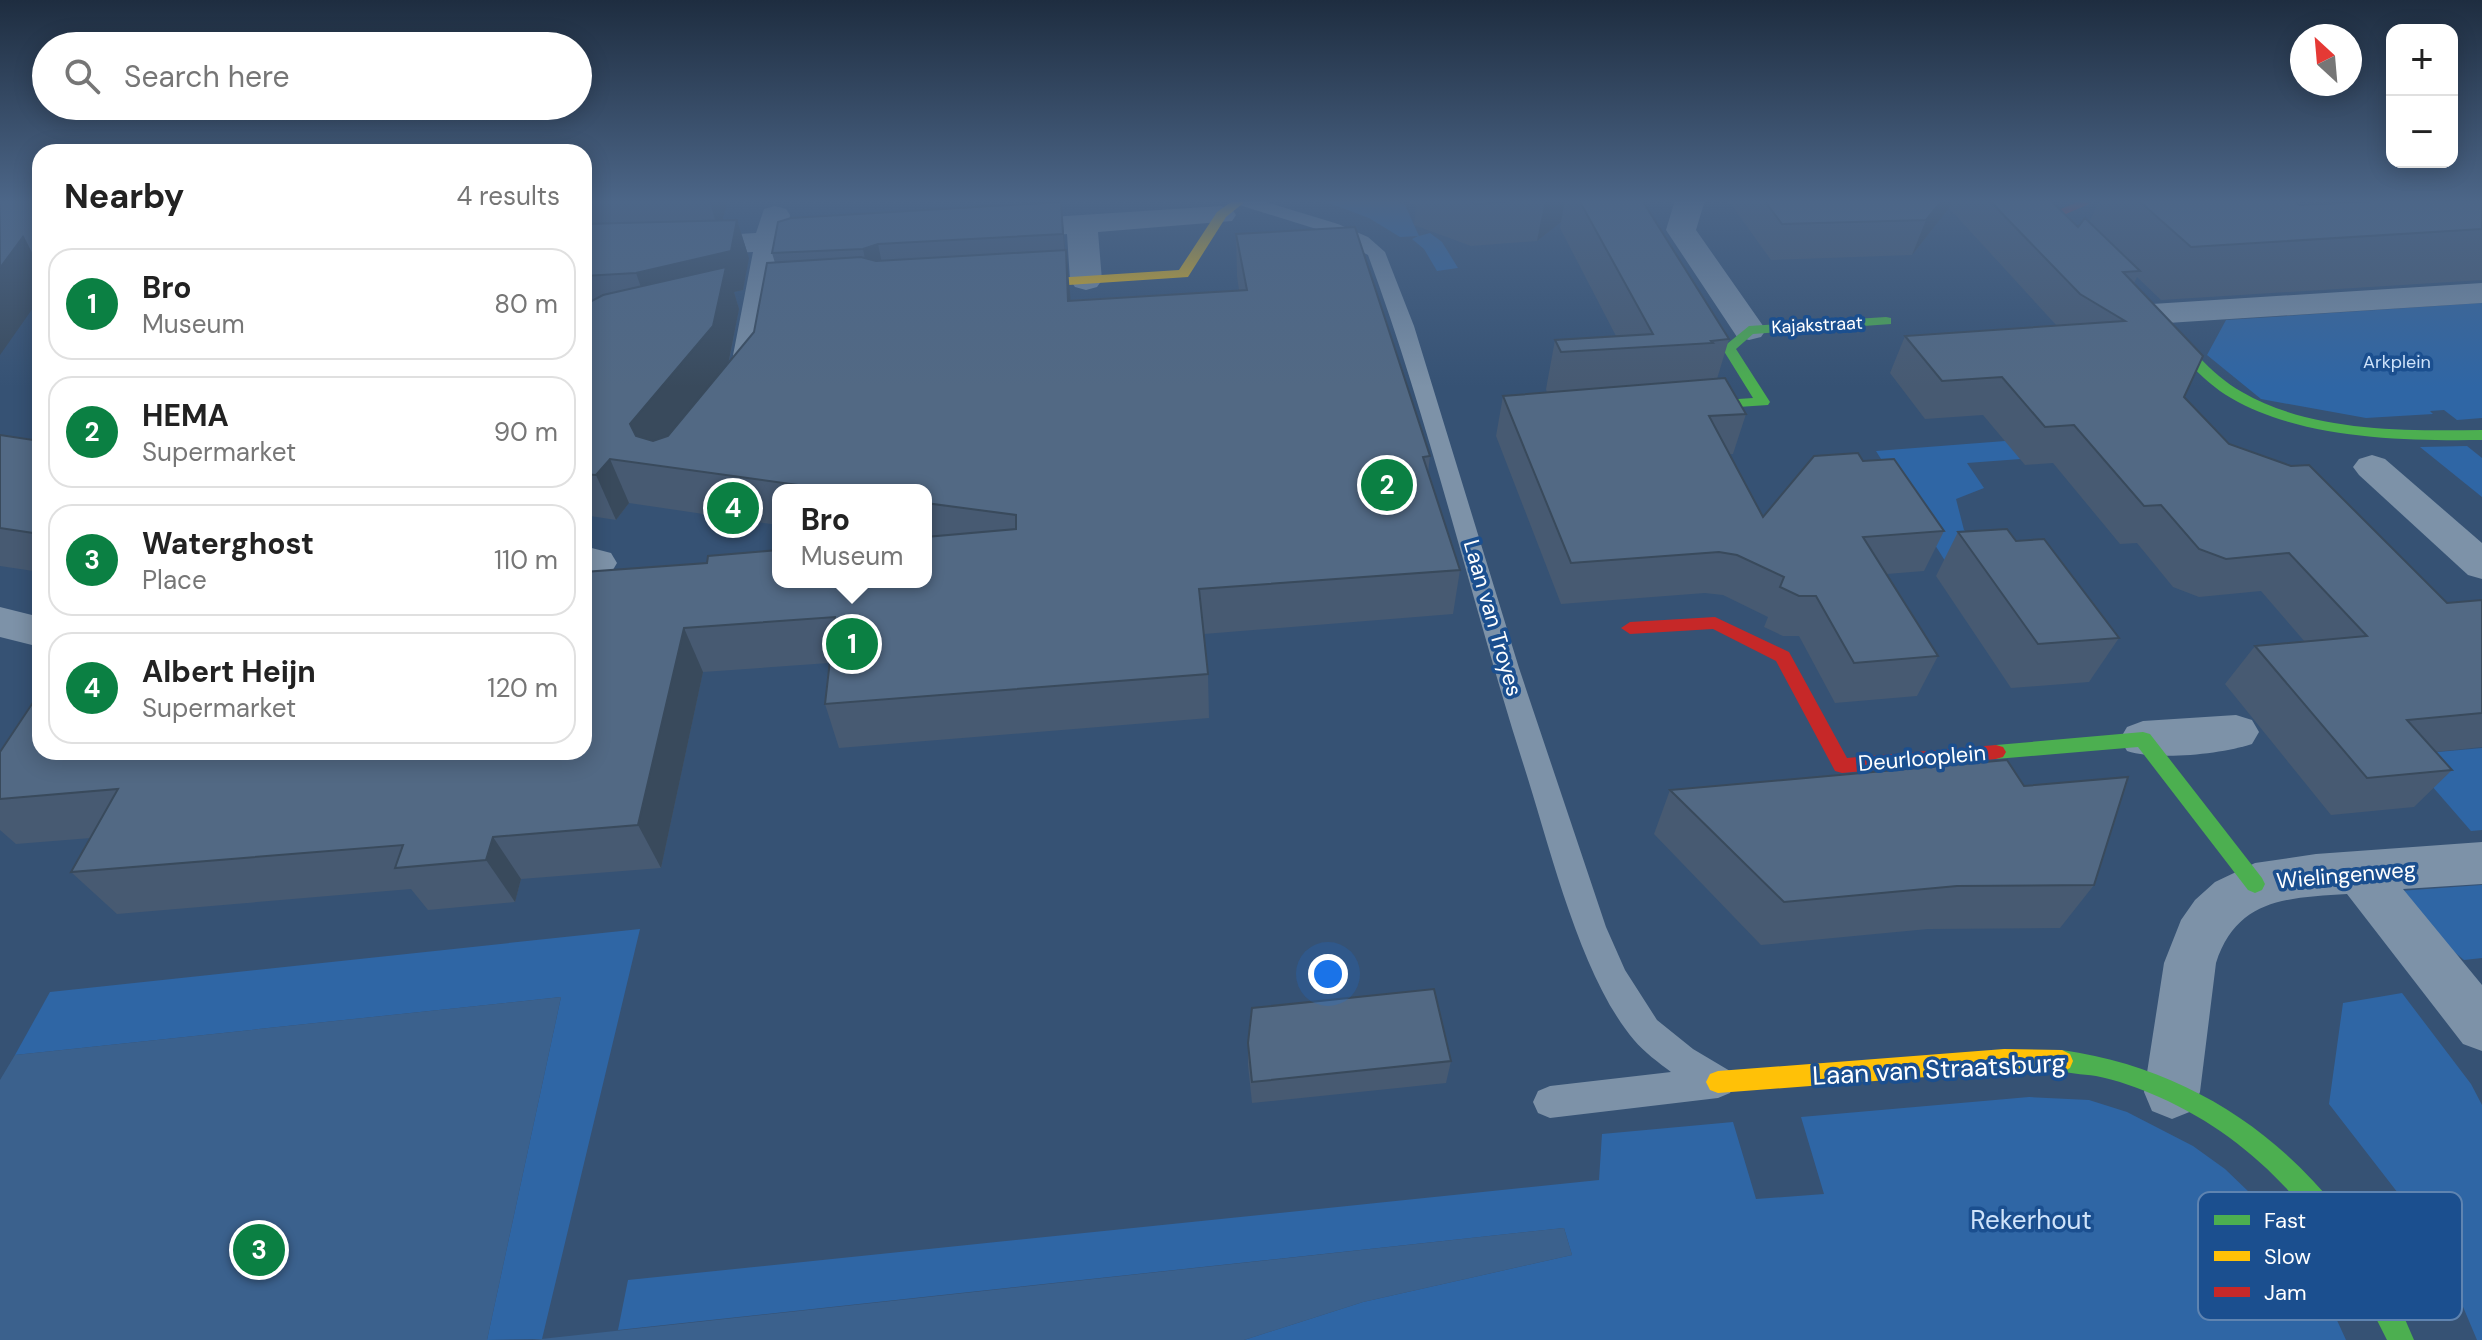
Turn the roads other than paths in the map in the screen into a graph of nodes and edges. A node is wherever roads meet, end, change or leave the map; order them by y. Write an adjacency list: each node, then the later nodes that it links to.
1 (763, 263): 12 (street)
2 (1085, 263): 6 (street)
3 (1191, 263): 6 (street)
4 (1380, 263): 26 (lane, Laan van Troyes)
5 (1703, 263): 11 (street, Kajakstraat)
6 (1086, 280): 7 (street)
7 (988, 286)
8 (2482, 293): 9 (street)
9 (2146, 309): 14 (street)
10 (1886, 321): 11 (street, Kajakstraat)
11 (1749, 330): 13 (street, Kajakstraat)
12 (718, 407)
13 (1662, 408)
14 (2482, 435)
15 (2372, 467): 16 (street)
16 (2482, 565)
17 (0, 622): 19 (street)
18 (1630, 628): 21 (street, Deurlooplein)
19 (32, 630)
20 (2236, 732): 21 (street, Deurlooplein)
21 (2143, 739): 24 (street)
22 (2482, 863): 23 (street, Wielingenweg)
23 (2359, 872): 24 (street, Wielingenweg); 25 (street)
24 (2255, 884): 27 (street, Wielingenweg)
25 (2482, 1026)
26 (1718, 1082): 27 (street, Laan van Straatsburg); 28 (lane, Laan van Straatsburg)
27 (2172, 1092): 29 (street, Laan van Straatsburg)
28 (1550, 1102)
29 (2307, 1192)
30 (2391, 1320): 31 (street, Laan van Straatsburg)
31 (2401, 1340)

